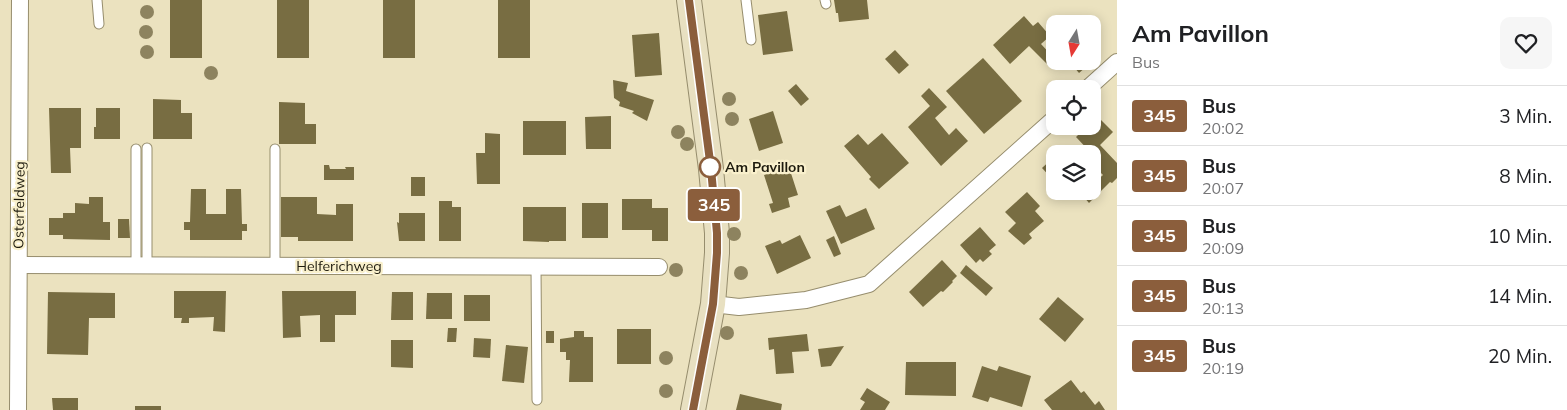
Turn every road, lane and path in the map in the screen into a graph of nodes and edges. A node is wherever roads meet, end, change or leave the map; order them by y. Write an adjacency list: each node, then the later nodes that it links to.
1 (20, 0): 13 (street, Osterfeldweg)
2 (97, 0): 5 (lane)
3 (690, 0): 18 (street)
4 (746, 0): 6 (lane)
5 (100, 24)
6 (751, 40)
7 (1117, 62): 8 (street)
8 (1097, 80)
9 (1046, 126): 18 (street)
10 (147, 148): 14 (lane)
11 (136, 149): 14 (lane)
12 (275, 149): 15 (lane)
13 (19, 265): 14 (street, Helferichweg); 20 (street, Osterfeldweg)
14 (142, 266): 15 (street, Helferichweg)
15 (275, 266): 16 (street, Helferichweg)
16 (536, 267): 17 (street, Helferichweg); 19 (lane)
17 (659, 267)
18 (713, 304): 21 (street)
19 (537, 400)
20 (18, 410)
21 (693, 410)

